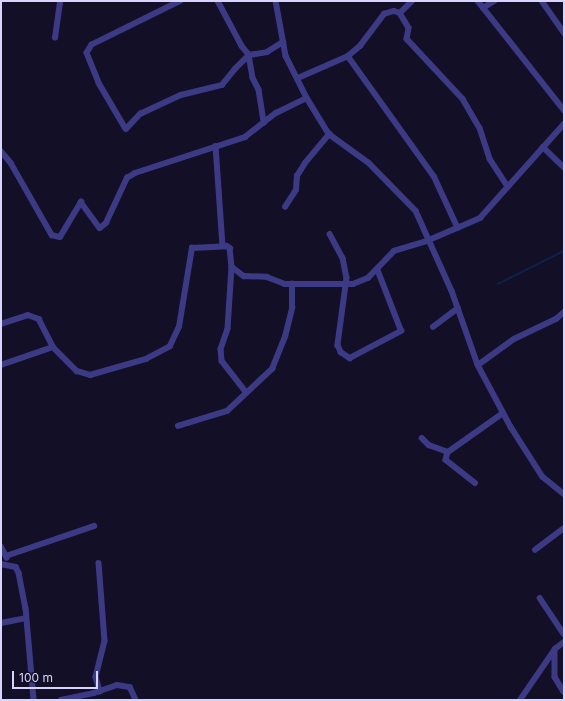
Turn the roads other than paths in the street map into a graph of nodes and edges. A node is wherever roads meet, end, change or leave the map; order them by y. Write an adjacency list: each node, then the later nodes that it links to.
1 (60, 1): 12 (street)
2 (181, 1): 14 (street)
3 (218, 1): 14 (street)
4 (276, 1): 13 (street)
5 (412, 1): 10 (street)
6 (478, 1): 9 (street)
7 (494, 1): 9 (street)
8 (542, 1): 11 (street)
9 (483, 8): 18 (street)
10 (400, 13): 15 (street); 26 (street)
11 (564, 33)
12 (55, 38)
13 (283, 42): 14 (street); 16 (street)
14 (249, 55): 19 (street)
15 (348, 56): 16 (street); 28 (street)
16 (298, 78): 17 (street)
17 (307, 98): 19 (street); 21 (street)
18 (564, 110)
19 (264, 123): 22 (street)
20 (564, 124): 23 (street)
21 (329, 134): 27 (street); 30 (street)
22 (216, 146): 24 (street); 31 (street)
23 (543, 147): 25 (street); 26 (street)
24 (1, 152)
25 (564, 167)
26 (508, 187): 28 (street)
27 (285, 207)
28 (458, 228): 30 (street)
29 (330, 234): 35 (street)
30 (429, 240): 33 (street); 36 (street)
31 (223, 246): 32 (street); 40 (street)
32 (232, 267): 34 (street); 43 (street)
33 (377, 270): 35 (street); 35 (street)
34 (292, 284): 35 (street); 43 (street)
35 (347, 285)
36 (458, 308): 39 (street); 42 (street)
37 (564, 312): 42 (street)
38 (1, 324): 40 (street)
39 (433, 327)
40 (53, 347): 41 (street)
41 (1, 365)
42 (478, 365): 44 (street)
43 (246, 392): 45 (street)
44 (503, 413): 47 (street); 49 (street)
45 (178, 426)
46 (422, 438): 47 (street)
47 (448, 452): 48 (street)
48 (475, 483)
49 (564, 494)
50 (94, 526): 54 (street)
51 (564, 528): 53 (street)
52 (1, 546): 54 (street)
53 (535, 550)
54 (6, 556): 57 (street)
55 (99, 563): 64 (street)
56 (1, 564): 57 (street)
57 (10, 564): 59 (street)
58 (540, 598): 61 (street)
59 (26, 618): 60 (street); 66 (street)
60 (1, 623)
61 (564, 634)
62 (564, 642): 63 (street)
63 (555, 649): 65 (street); 69 (street)
64 (100, 691): 67 (street); 68 (street)
65 (564, 692)
66 (34, 700)
67 (60, 700)
68 (136, 700)
69 (520, 700)

